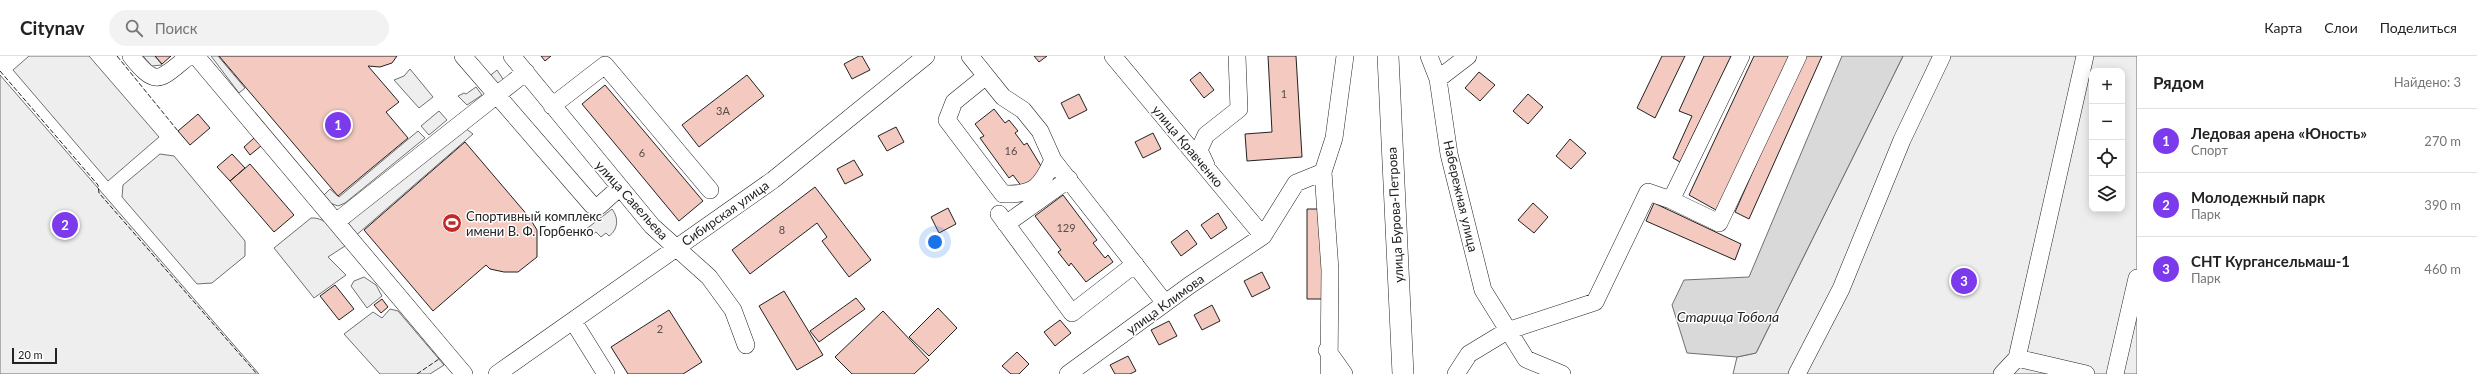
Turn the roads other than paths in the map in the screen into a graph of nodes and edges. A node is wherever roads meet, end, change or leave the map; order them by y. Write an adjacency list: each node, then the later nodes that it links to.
1 (131, 56): 2 (street)
2 (189, 56)
3 (196, 56): 30 (street)
4 (464, 56): 21 (street)
5 (512, 56): 18 (street, улица Савельева)
6 (926, 56): 32 (street, Сибирская улица)
7 (970, 56): 19 (street)
8 (1113, 56): 24 (street, улица Кравченко)
9 (1237, 56): 24 (street)
10 (1345, 56): 25 (street)
11 (1388, 56): 48 (main road, улица Бурова-Петрова)
12 (1429, 56): 20 (street, Набережная улица)
13 (1468, 56): 20 (street)
14 (1741, 56): 29 (street)
15 (1798, 56): 29 (street)
16 (1942, 56): 52 (street)
17 (2085, 56): 40 (street)
18 (526, 72): 21 (street); 22 (street, улица Савельева)
19 (986, 76): 23 (street); 23 (street)
20 (1438, 79): 37 (street, Набережная улица)
21 (497, 97): 27 (street); 30 (street)
22 (552, 106): 27 (street, улица Савельева); 28 (street)
23 (1053, 160): 26 (street)
24 (1208, 170): 31 (street, улица Кравченко)
25 (1324, 172): 31 (street); 39 (street)
26 (1069, 179): 33 (street); 33 (street)
27 (619, 188): 32 (street, улица Савельева)
28 (710, 190)
29 (1671, 200): 37 (street)
30 (336, 222): 42 (street)
31 (1263, 236): 35 (street, улица Климова)
32 (676, 249): 36 (street, Сибирская улица); 38 (street, улица Савельева)
33 (1135, 264): 35 (street)
34 (2137, 278): 55 (street)
35 (1165, 303): 45 (street, улица Климова)
36 (573, 321): 43 (street, Сибирская улица); 44 (street)
37 (1507, 331): 41 (street, Набережная улица); 49 (street)
38 (746, 345)
39 (1327, 350): 46 (street); 47 (street)
40 (2017, 358): 53 (street); 54 (street)
41 (1526, 359): 50 (street, Набережная улица); 51 (street)
42 (464, 374)
43 (497, 374)
44 (606, 374)
45 (1068, 374)
46 (1329, 374)
47 (1344, 374)
48 (1403, 374)
49 (1456, 374)
50 (1535, 374)
51 (1562, 374)
52 (1797, 374)
53 (2002, 374)
54 (2086, 374)
55 (2115, 374)

